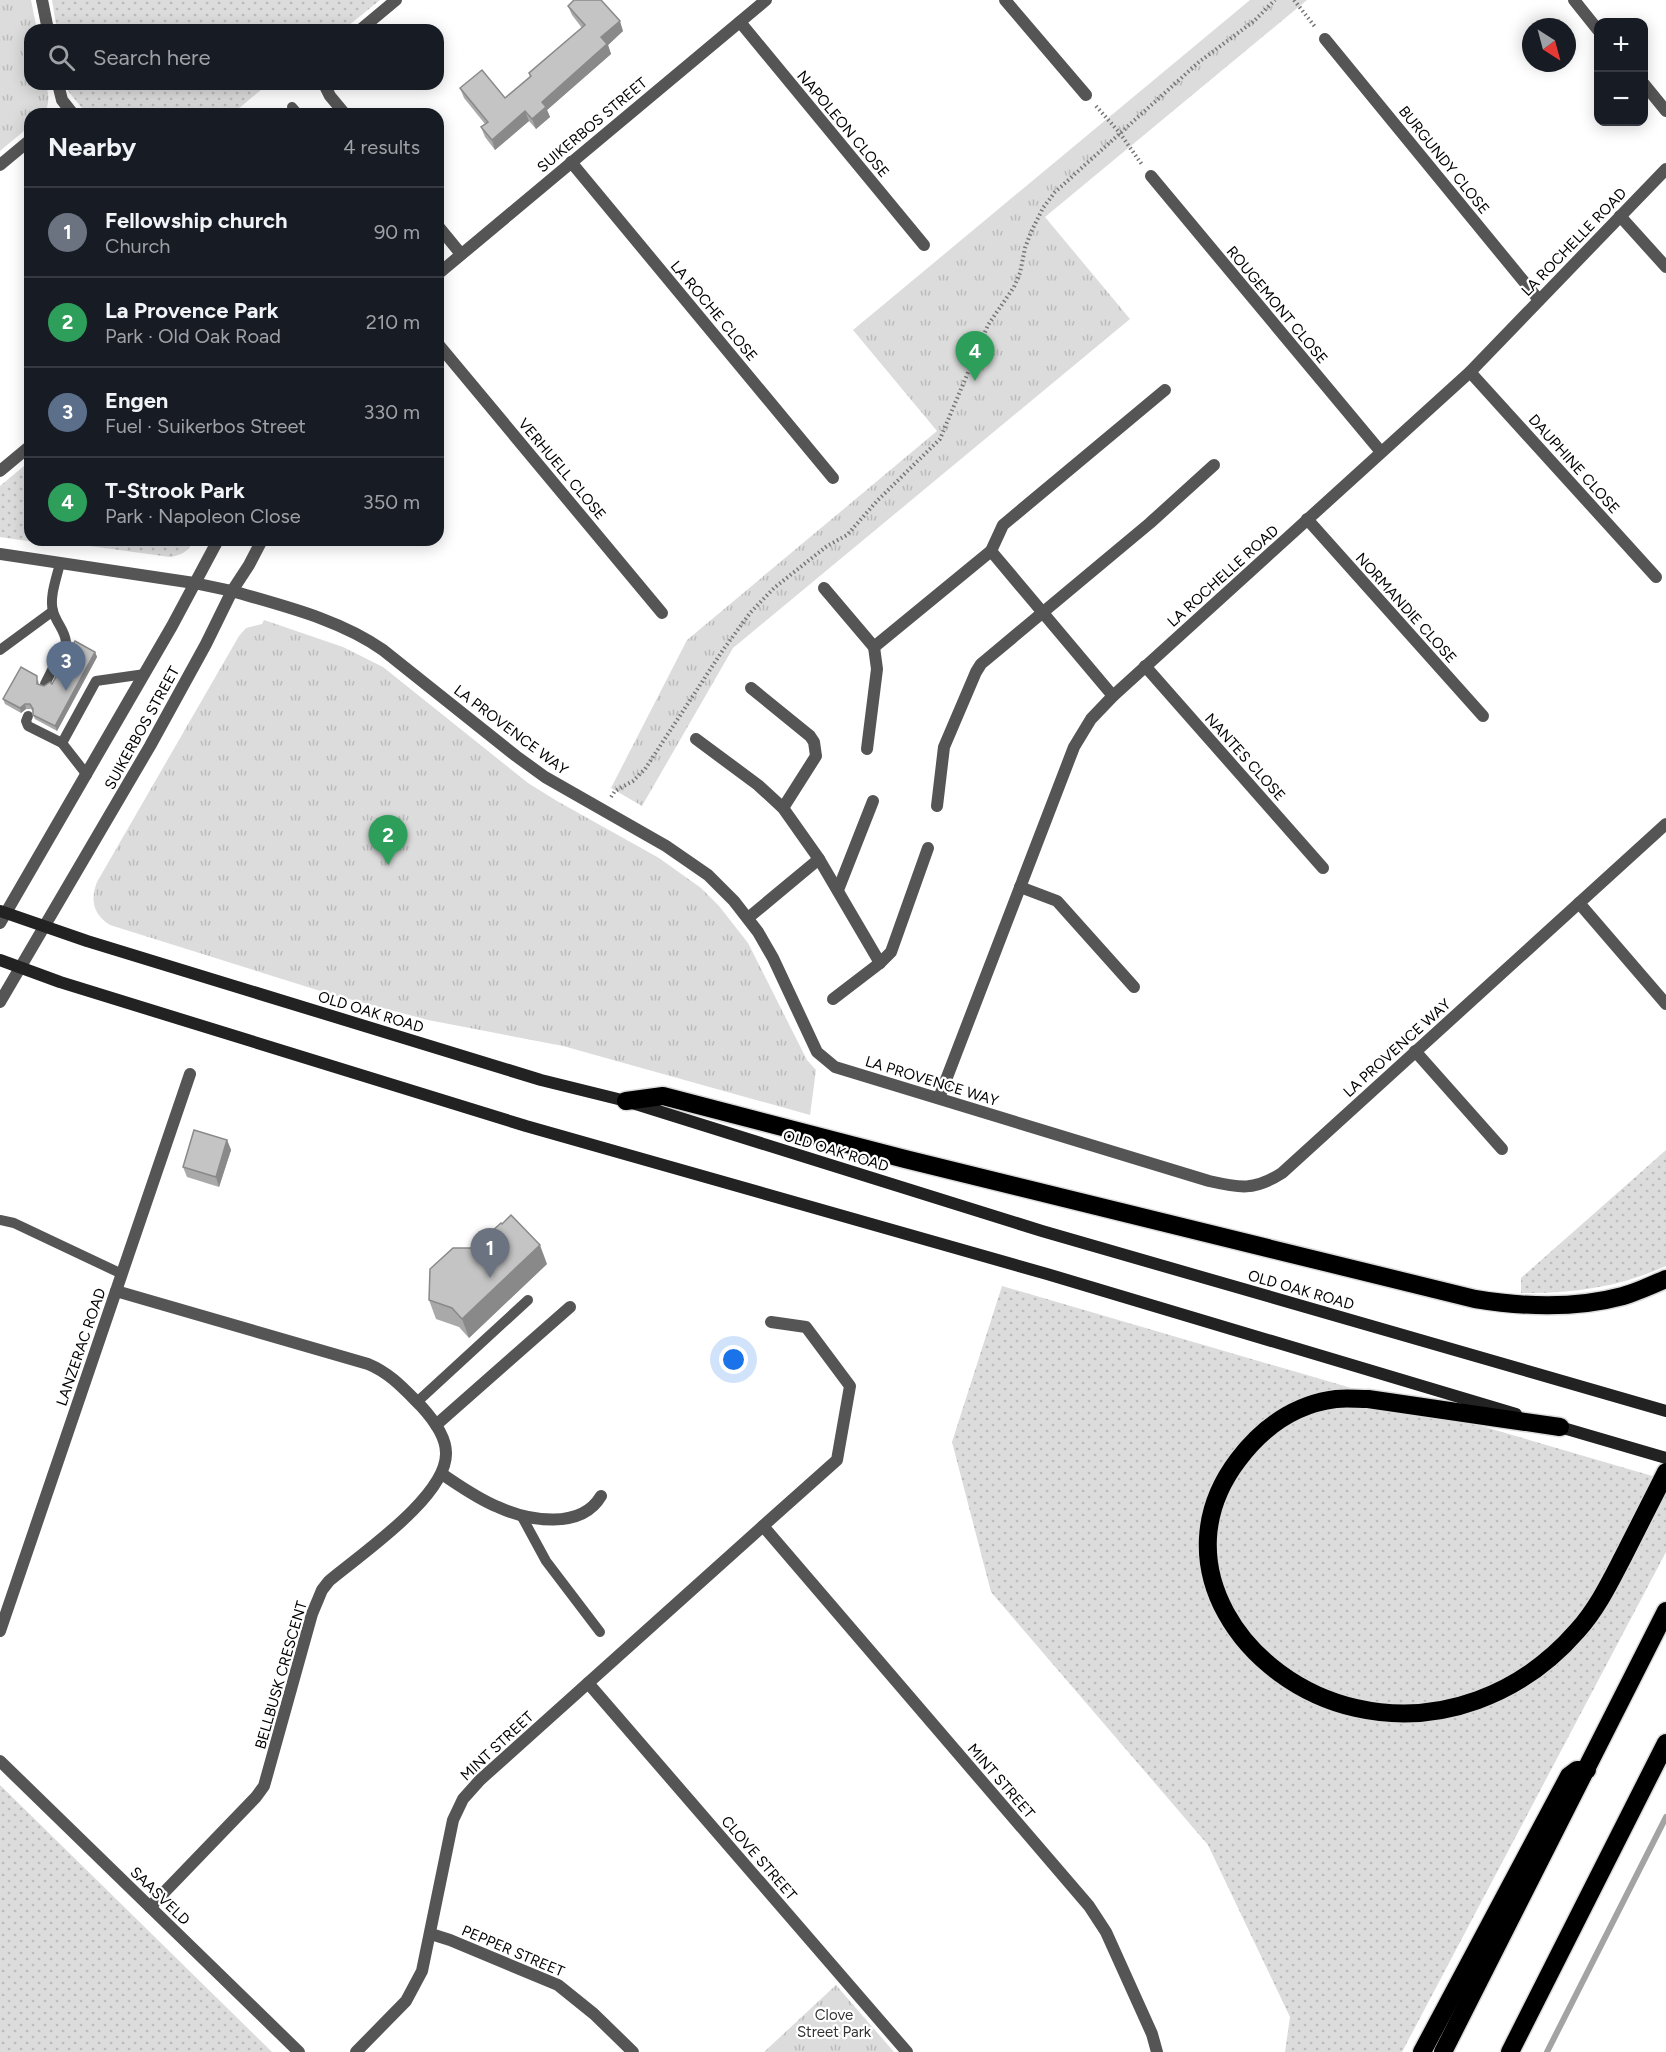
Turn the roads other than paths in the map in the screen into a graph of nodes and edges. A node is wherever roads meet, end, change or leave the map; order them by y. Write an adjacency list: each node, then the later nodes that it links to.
1 (42, 0): 7 (street)
2 (396, 0): 8 (street)
3 (766, 0): 6 (street, SUIKERBOS STREET)
4 (1005, 0): 14 (street)
5 (1574, 0): 9 (street)
6 (740, 22): 19 (street, SUIKERBOS STREET); 25 (street, NAPOLEON CLOSE)
7 (47, 24)
8 (367, 24)
9 (1594, 24)
10 (1325, 39): 29 (street, BURGUNDY CLOSE)
11 (1648, 89): 17 (street)
12 (59, 90): 15 (street)
13 (327, 90): 16 (street)
14 (1086, 95)
15 (65, 108)
16 (340, 108)
17 (1666, 111)
18 (24, 145): 20 (street)
19 (571, 162): 26 (street, SUIKERBOS STREET); 37 (street, LA ROCHE CLOSE)
20 (0, 165)
21 (1666, 169): 23 (street, LA ROCHELLE ROAD)
22 (1151, 176): 34 (street, ROUGEMONT CLOSE)
23 (1620, 216): 27 (street); 29 (street, LA ROCHELLE ROAD)
24 (444, 233): 26 (street)
25 (924, 245)
26 (461, 254): 28 (street, SUIKERBOS STREET)
27 (1666, 267)
28 (444, 269)
29 (1539, 300): 31 (street, LA ROCHELLE ROAD)
30 (444, 351): 49 (street, VERHUELL CLOSE)
31 (1470, 372): 34 (street, LA ROCHELLE ROAD); 44 (street, DAUPHINE CLOSE)
32 (1165, 390): 41 (street)
33 (24, 451): 36 (street)
34 (1381, 452): 38 (street, LA ROCHELLE ROAD)
35 (1214, 465): 50 (street)
36 (0, 471)
37 (833, 478)
38 (1307, 519): 53 (street, LA ROCHELLE ROAD); 59 (street, NORMANDIE CLOSE)
39 (215, 546): 45 (street, SUIKERBOS STREET)
40 (259, 546): 47 (street, SUIKERBOS STREET)
41 (991, 551): 50 (street); 51 (street)
42 (0, 554): 43 (street, LA PROVENCE WAY)
43 (60, 563): 45 (street, LA PROVENCE WAY); 48 (lane)
44 (1656, 577)
45 (194, 583): 47 (street, LA PROVENCE WAY); 54 (street, SUIKERBOS STREET)
46 (824, 588): 51 (street)
47 (232, 591): 75 (street, LA PROVENCE WAY); 76 (street, SUIKERBOS STREET)
48 (53, 611): 52 (lane); 55 (lane)
49 (662, 613)
50 (1043, 613): 57 (street); 65 (street)
51 (874, 647): 62 (street)
52 (0, 650)
53 (1145, 666): 57 (street, LA ROCHELLE ROAD); 70 (street, NANTES CLOSE)
54 (145, 674): 61 (lane); 63 (street, SUIKERBOS STREET)
55 (45, 684)
56 (751, 688): 66 (street)
57 (1113, 696): 71 (street, LA ROCHELLE ROAD)
58 (28, 716): 61 (lane)
59 (1483, 716)
60 (696, 739): 66 (street)
61 (62, 743): 63 (lane)
62 (867, 749)
63 (87, 775): 74 (street, SUIKERBOS STREET)
64 (873, 801): 72 (street)
65 (937, 806)
66 (783, 808): 69 (street)
67 (1666, 824): 73 (street, LA PROVENCE WAY)
68 (928, 848): 78 (street)
69 (819, 859): 72 (street); 75 (street)
70 (1323, 868)
71 (1020, 887): 80 (street); 86 (street, LA ROCHELLE ROAD)
72 (838, 890): 78 (street)
73 (1579, 903): 83 (street); 84 (street, LA PROVENCE WAY)
74 (2, 916): 76 (main road, OLD OAK ROAD)
75 (748, 918): 86 (street, LA PROVENCE WAY)
76 (44, 927): 79 (street, SUIKERBOS STREET); 87 (main road, OLD OAK ROAD)
77 (0, 960): 79 (main road)
78 (880, 963): 81 (street)
79 (20, 968): 82 (street, SUIKERBOS STREET); 99 (main road)
80 (1134, 987)
81 (833, 999)
82 (0, 1002)
83 (1666, 1004)
84 (1415, 1051): 86 (street, LA PROVENCE WAY); 88 (street)
85 (190, 1074): 90 (street, LANZERAC ROAD)
86 (939, 1098)
87 (626, 1101): 91 (highway); 97 (main road, OLD OAK ROAD)
88 (1502, 1149)
89 (0, 1220): 90 (lane)
90 (122, 1274): 92 (street, LANZERAC ROAD)
91 (1666, 1279)
92 (116, 1291): 96 (street, BELLBUSK CRESCENT); 107 (street, LANZERAC ROAD)
93 (528, 1300): 96 (lane)
94 (570, 1307): 98 (street)
95 (771, 1322): 105 (street, MINT STREET)
96 (417, 1402): 98 (street, BELLBUSK CRESCENT)
97 (1666, 1411)
98 (436, 1425): 102 (street, BELLBUSK CRESCENT)
99 (1560, 1427): 100 (main road); 101 (highway)
100 (1666, 1458)
101 (1666, 1472)
102 (442, 1474): 104 (street); 113 (street, BELLBUSK CRESCENT)
103 (601, 1496): 104 (street)
104 (521, 1515): 108 (lane)
105 (763, 1526): 109 (street, MINT STREET); 119 (street, MINT STREET)
106 (1666, 1611): 112 (highway)
107 (0, 1631)
108 (600, 1632)
109 (588, 1683): 114 (street, MINT STREET); 118 (street, CLOVE STREET)
110 (1666, 1743): 122 (highway)
111 (0, 1761): 113 (street, SAASVELD)
112 (1587, 1770): 120 (highway); 121 (highway)
113 (150, 1907): 115 (street, SAASVELD)
114 (431, 1934): 116 (street, MINT STREET); 117 (street, PEPPER STREET)
115 (299, 2052)
116 (356, 2052)
117 (633, 2052)
118 (907, 2052)
119 (1157, 2052)
120 (1422, 2052)
121 (1443, 2052)
122 (1510, 2052)

